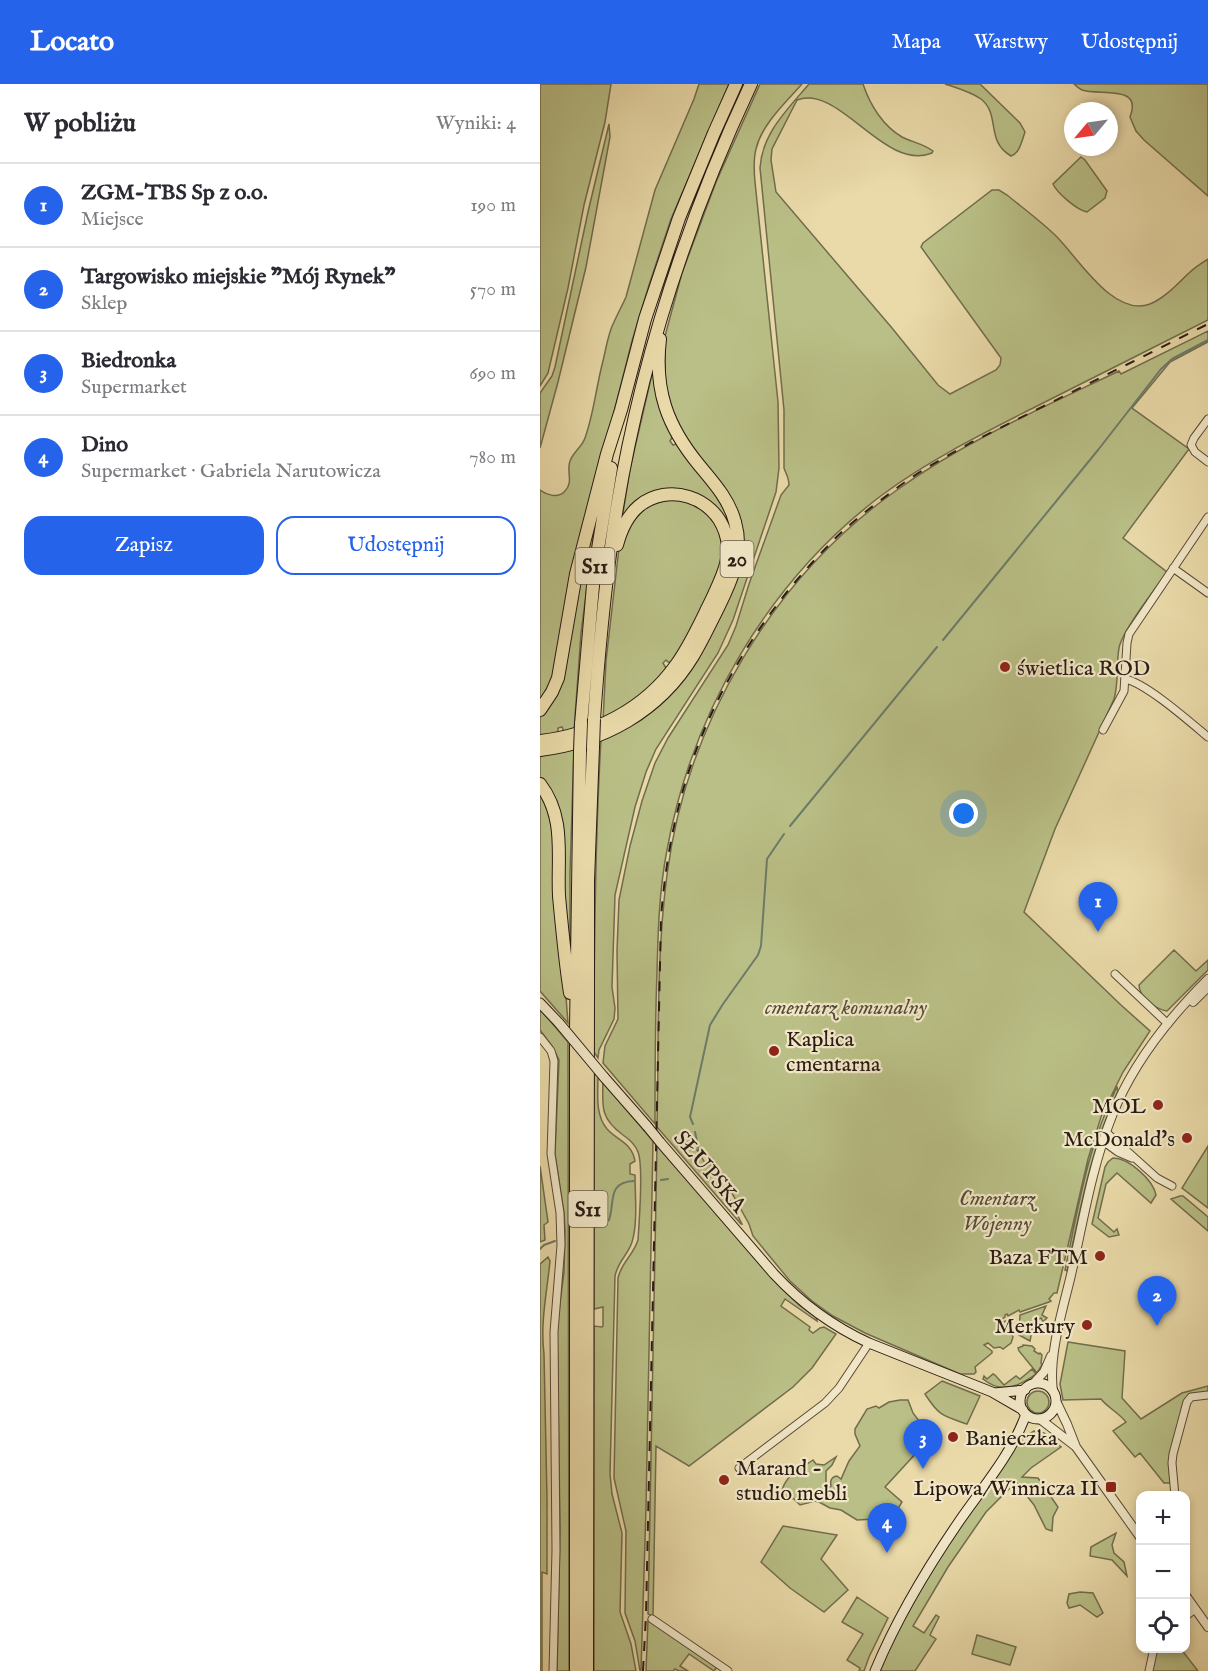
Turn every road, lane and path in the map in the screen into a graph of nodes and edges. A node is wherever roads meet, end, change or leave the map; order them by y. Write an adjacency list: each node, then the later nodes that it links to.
1 (736, 84): 4 (highway, S11)
2 (751, 84): 3 (highway, S11)
3 (669, 290): 9 (highway, S11); 16 (highway, 20)
4 (621, 411): 12 (highway); 23 (highway, S11, bridge)
5 (1208, 419): 6 (street)
6 (1208, 462)
7 (1208, 518): 8 (street)
8 (1173, 568): 10 (street); 11 (street)
9 (606, 590): 15 (highway); 52 (highway, S11, bridge)
10 (1208, 593)
11 (1125, 679): 13 (street); 14 (street)
12 (540, 710)
13 (1103, 730)
14 (1208, 737)
15 (540, 741)
16 (540, 750)
17 (540, 784): 23 (highway)
18 (1115, 974): 22 (street)
19 (1208, 979): 22 (street)
20 (1208, 987): 22 (street)
21 (540, 1003): 30 (main road, SŁUPSKA, bridge)
22 (1168, 1024): 25 (street)
23 (576, 1029): 51 (highway, S11)
24 (540, 1037): 50 (street)
25 (1104, 1136): 26 (street); 27 (street); 28 (street)
26 (1115, 1150): 27 (street); 28 (street)
27 (1098, 1158): 31 (street)
28 (1135, 1160): 29 (street)
29 (1172, 1186)
30 (869, 1342): 34 (main road, SŁUPSKA); 41 (street)
31 (1056, 1345): 32 (street); 33 (street)
32 (1029, 1387): 33 (main road); 34 (main road, SŁUPSKA); 37 (main road)
33 (1053, 1391): 36 (main road)
34 (994, 1393): 37 (main road, SŁUPSKA)
35 (1208, 1395): 42 (street)
36 (1056, 1401): 38 (main road); 40 (street)
37 (1024, 1412): 38 (main road); 39 (main road)
38 (1038, 1419): 39 (main road); 40 (street)
39 (1016, 1438): 54 (main road)
40 (1076, 1447): 43 (street)
41 (739, 1468)
42 (1175, 1491)
43 (1136, 1529)
44 (1187, 1599): 45 (street)
45 (1195, 1609): 46 (street); 48 (street)
46 (1190, 1612)
47 (652, 1619): 53 (street)
48 (1208, 1627)
49 (1153, 1653): 55 (street)
50 (553, 1671)
51 (576, 1671)
52 (587, 1671)
53 (728, 1671)
54 (875, 1671)
55 (1149, 1671)

